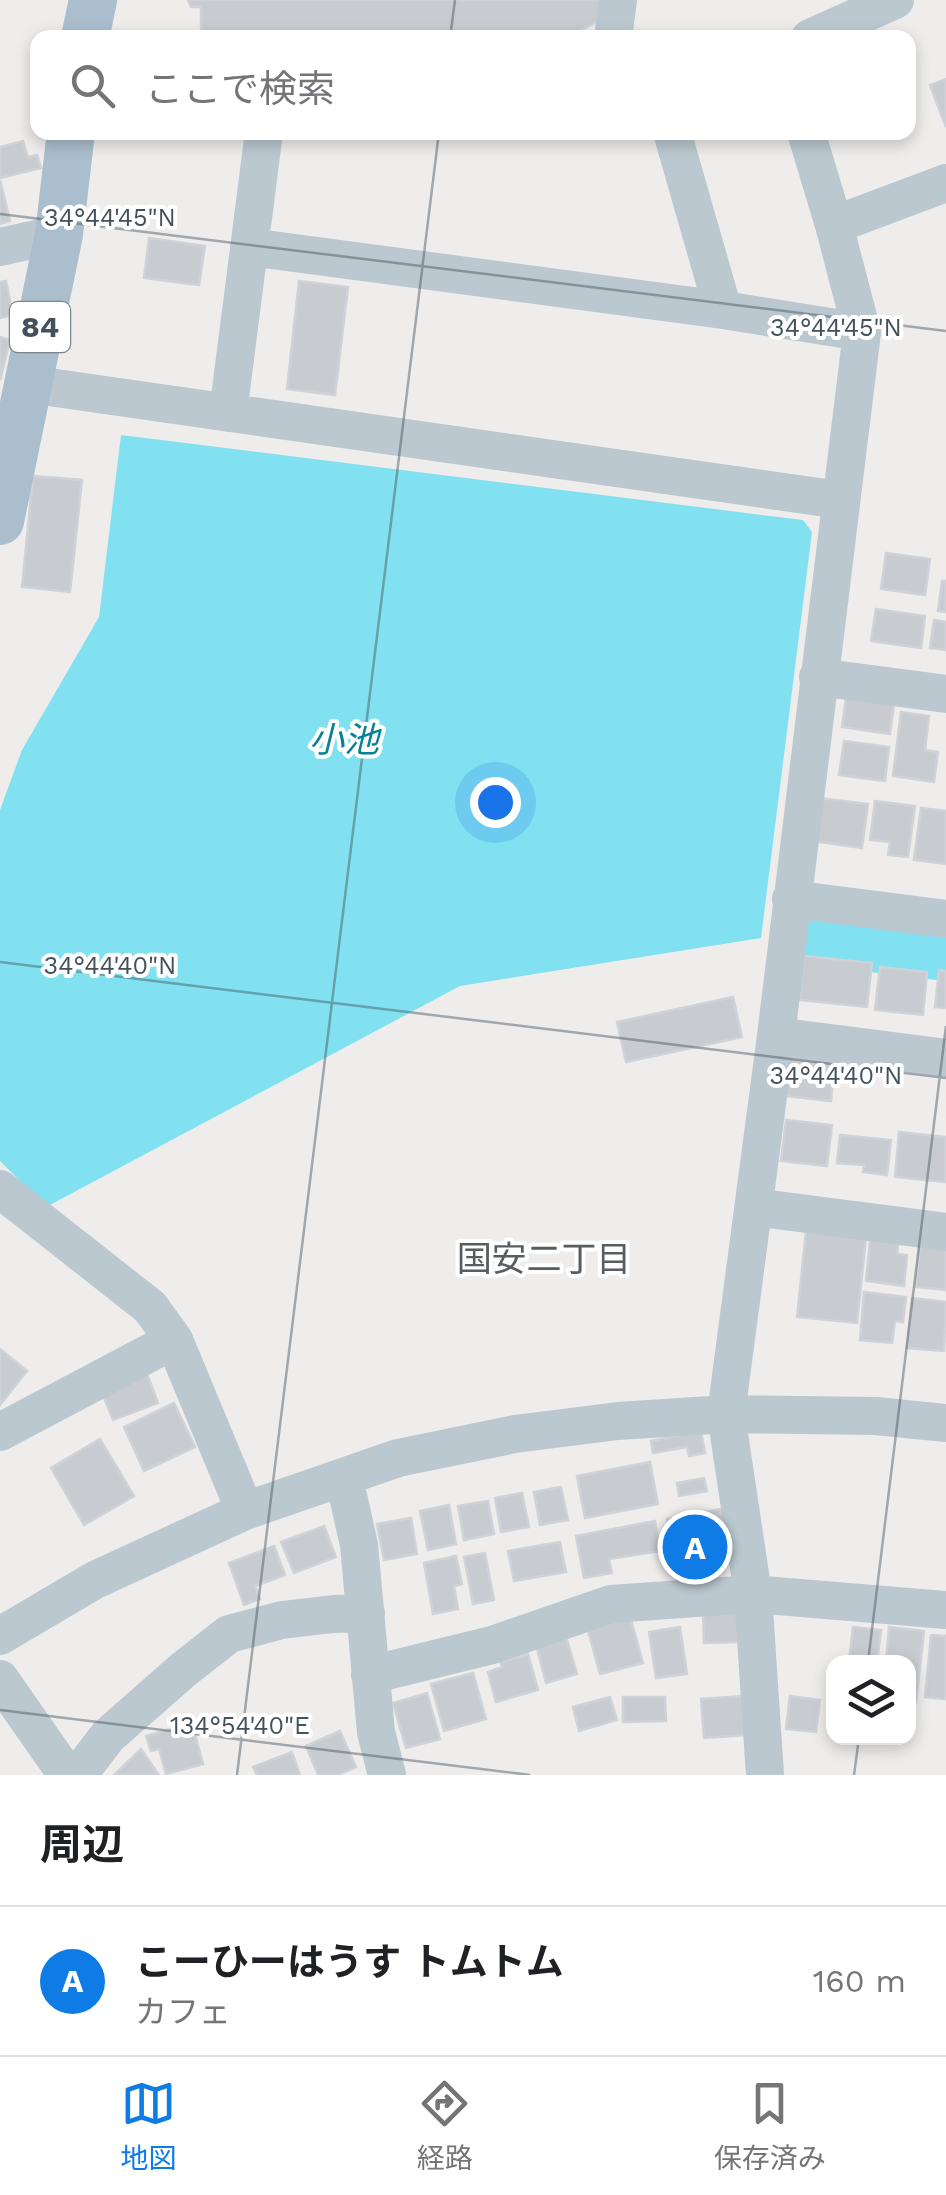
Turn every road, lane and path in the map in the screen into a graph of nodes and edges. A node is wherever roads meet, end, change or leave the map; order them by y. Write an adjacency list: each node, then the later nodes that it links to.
1 (93, 0): 4 (main road)
2 (618, 0): 5 (street)
3 (895, 0): 6 (street)
4 (87, 30)
5 (614, 30)
6 (828, 30)
7 (70, 140): 13 (main road, 84)
8 (263, 140): 15 (street)
9 (674, 140): 16 (street)
10 (808, 140): 12 (street)
11 (946, 183): 12 (street)
12 (834, 225): 17 (street)
13 (59, 234): 14 (street); 18 (main road, 84)
14 (0, 246)
15 (249, 247): 16 (street); 19 (street)
16 (723, 310): 17 (street)
17 (862, 332): 20 (street)
18 (28, 384): 19 (street); 21 (main road, 84)
19 (228, 413): 20 (street)
20 (840, 500): 22 (street)
21 (0, 521)
22 (818, 677): 23 (street); 24 (street)
23 (946, 694)
24 (791, 899): 25 (street); 26 (street)
25 (946, 918)
26 (776, 1036): 27 (street); 29 (street)
27 (946, 1058)
28 (4, 1202): 31 (street)
29 (754, 1207): 30 (street); 32 (street)
30 (946, 1232)
31 (174, 1340): 34 (street); 36 (street)
32 (726, 1414): 33 (street); 35 (street); 37 (street)
33 (946, 1423)
34 (0, 1432)
35 (344, 1478): 36 (street); 39 (street)
36 (245, 1512): 40 (street)
37 (753, 1594): 38 (street); 41 (street); 46 (street)
38 (946, 1610)
39 (366, 1613): 41 (street); 44 (street)
40 (0, 1636)
41 (370, 1676): 45 (street)
42 (0, 1679): 43 (street)
43 (68, 1775)
44 (78, 1775)
45 (388, 1775)
46 (765, 1775)

